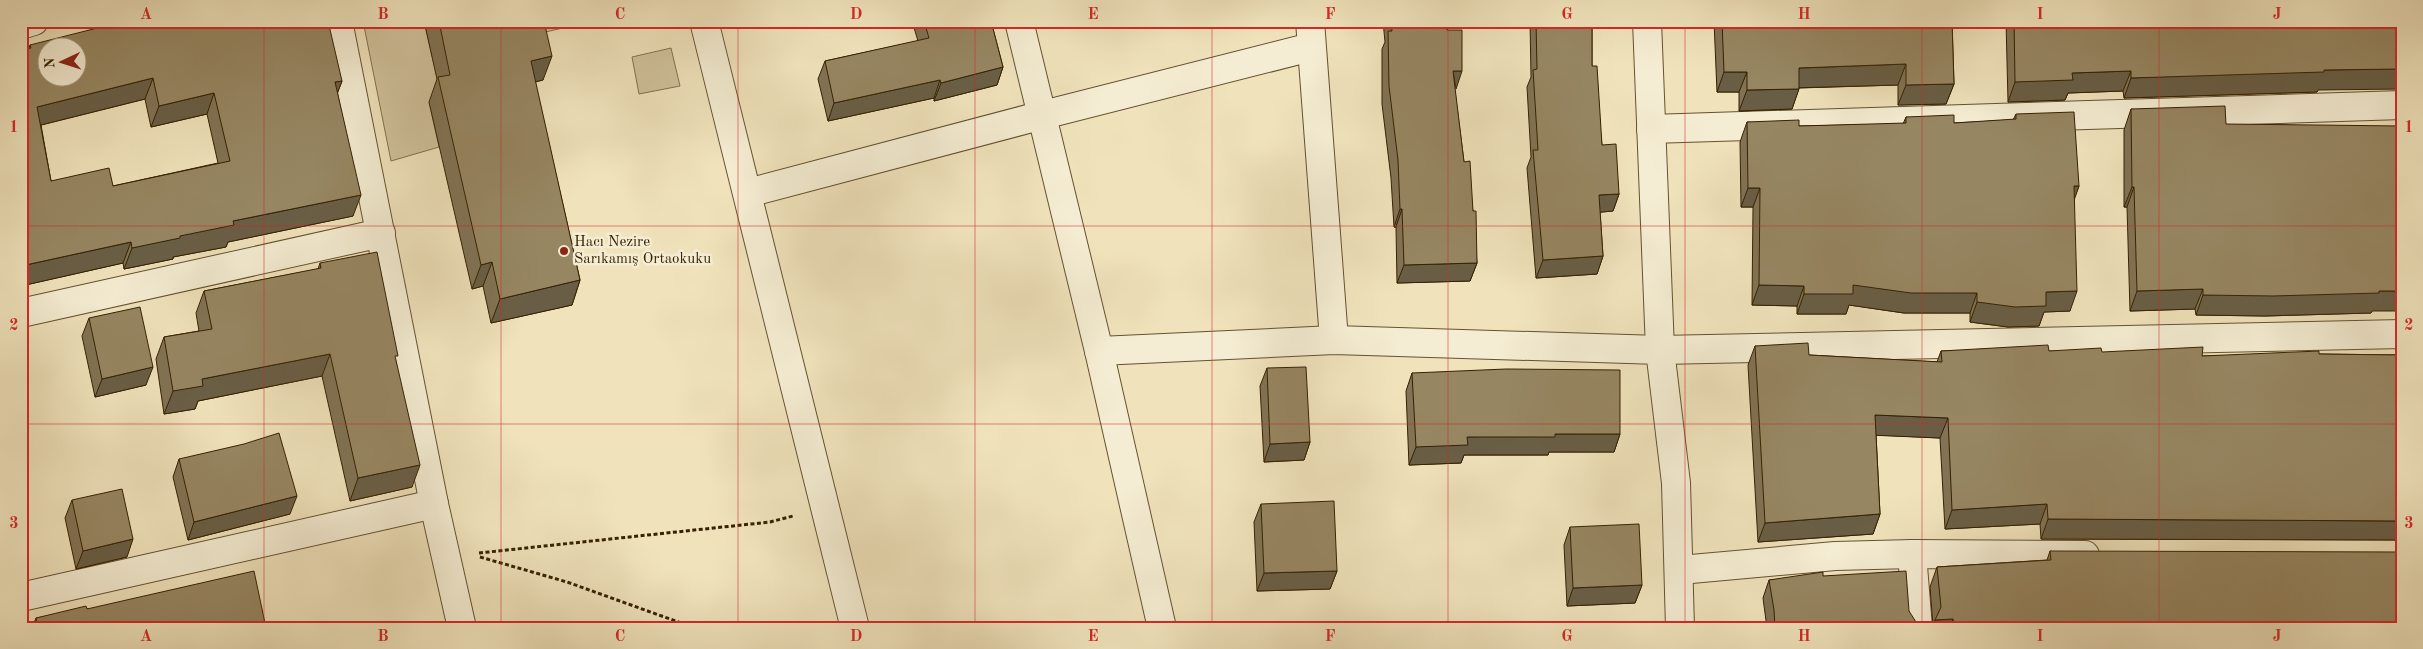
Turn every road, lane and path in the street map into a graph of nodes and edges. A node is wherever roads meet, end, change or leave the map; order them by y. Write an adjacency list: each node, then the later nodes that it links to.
1 (34, 21): 6 (street)
2 (338, 21): 12 (street)
3 (704, 21): 11 (street)
4 (1020, 21): 9 (street)
5 (1647, 21): 10 (street)
6 (21, 25)
7 (1311, 34): 9 (street); 15 (street)
8 (2402, 105): 10 (street)
9 (1043, 114): 11 (street); 17 (street)
10 (1651, 129): 16 (street)
11 (748, 193): 19 (street)
12 (381, 233): 13 (street); 18 (street)
13 (21, 313)
14 (2402, 334): 16 (street)
15 (1334, 340): 16 (street); 17 (street)
16 (1660, 350): 23 (street)
17 (1099, 351): 28 (street)
18 (434, 504): 20 (street); 24 (street)
19 (825, 509): 20 (path); 27 (street)
20 (455, 549): 25 (street); 26 (path)
21 (1912, 554): 22 (street); 23 (street); 30 (street)
22 (2112, 555)
23 (1680, 570): 29 (street)
24 (21, 597)
25 (462, 628)
26 (695, 628)
27 (855, 628)
28 (1162, 628)
29 (1680, 628)
30 (1918, 628)

